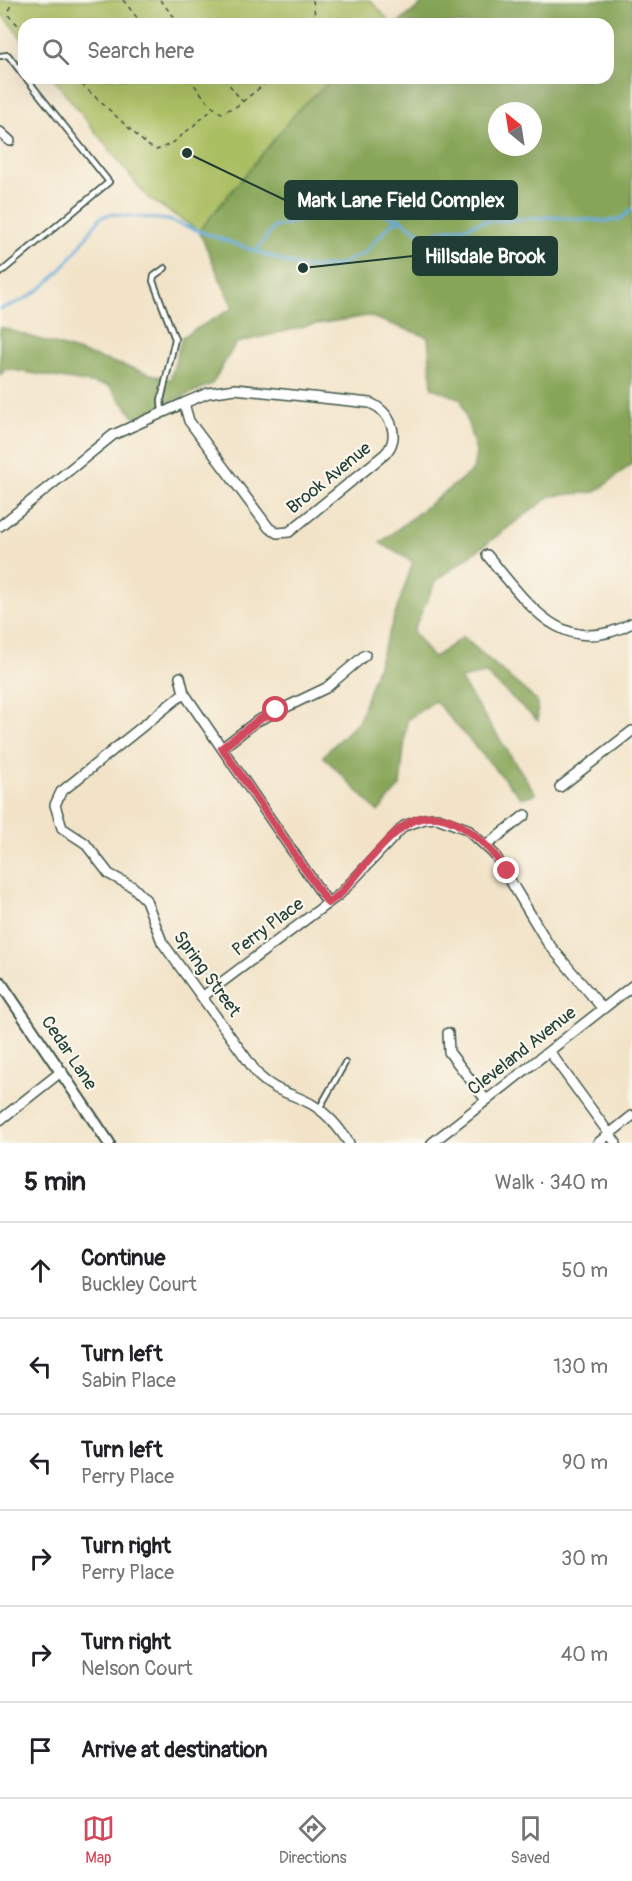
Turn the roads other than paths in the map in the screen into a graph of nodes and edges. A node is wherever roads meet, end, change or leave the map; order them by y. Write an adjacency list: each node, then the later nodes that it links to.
1 (0, 56): 2 (lane)
2 (18, 68)
3 (31, 84): 7 (lane)
4 (0, 132): 5 (street)
5 (10, 141)
6 (165, 268): 9 (lane)
7 (0, 273)
8 (184, 403): 8 (street, Brook Avenue); 9 (street, Brook Avenue)
9 (162, 412): 10 (street, Brook Avenue)
10 (0, 526)
11 (488, 555): 12 (street)
12 (632, 623)
13 (364, 655): 17 (street)
14 (180, 677): 15 (street)
15 (184, 693): 17 (street); 24 (street, Spring Street)
16 (632, 731): 18 (street)
17 (222, 748): 21 (street)
18 (560, 787)
19 (525, 815): 20 (street)
20 (487, 845): 21 (street, Perry Place); 25 (street, Perry Place)
21 (328, 903): 24 (street, Perry Place)
22 (0, 982): 29 (street, Cedar Lane)
23 (632, 986): 25 (street, Cleveland Avenue)
24 (202, 997): 31 (street, Spring Street)
25 (603, 1009): 27 (street, Cleveland Avenue)
26 (448, 1033): 30 (street)
27 (549, 1051): 30 (street, Cleveland Avenue); 34 (street)
28 (345, 1063): 31 (lane)
29 (62, 1071): 33 (street); 35 (street, Cedar Lane)
30 (486, 1101): 37 (street, Cleveland Avenue)
31 (319, 1109): 36 (street, Spring Street)
32 (632, 1116): 34 (street)
33 (0, 1120)
34 (609, 1134): 38 (street); 39 (street)
35 (109, 1143)
36 (349, 1143)
37 (432, 1143)
38 (598, 1143)
39 (616, 1143)

